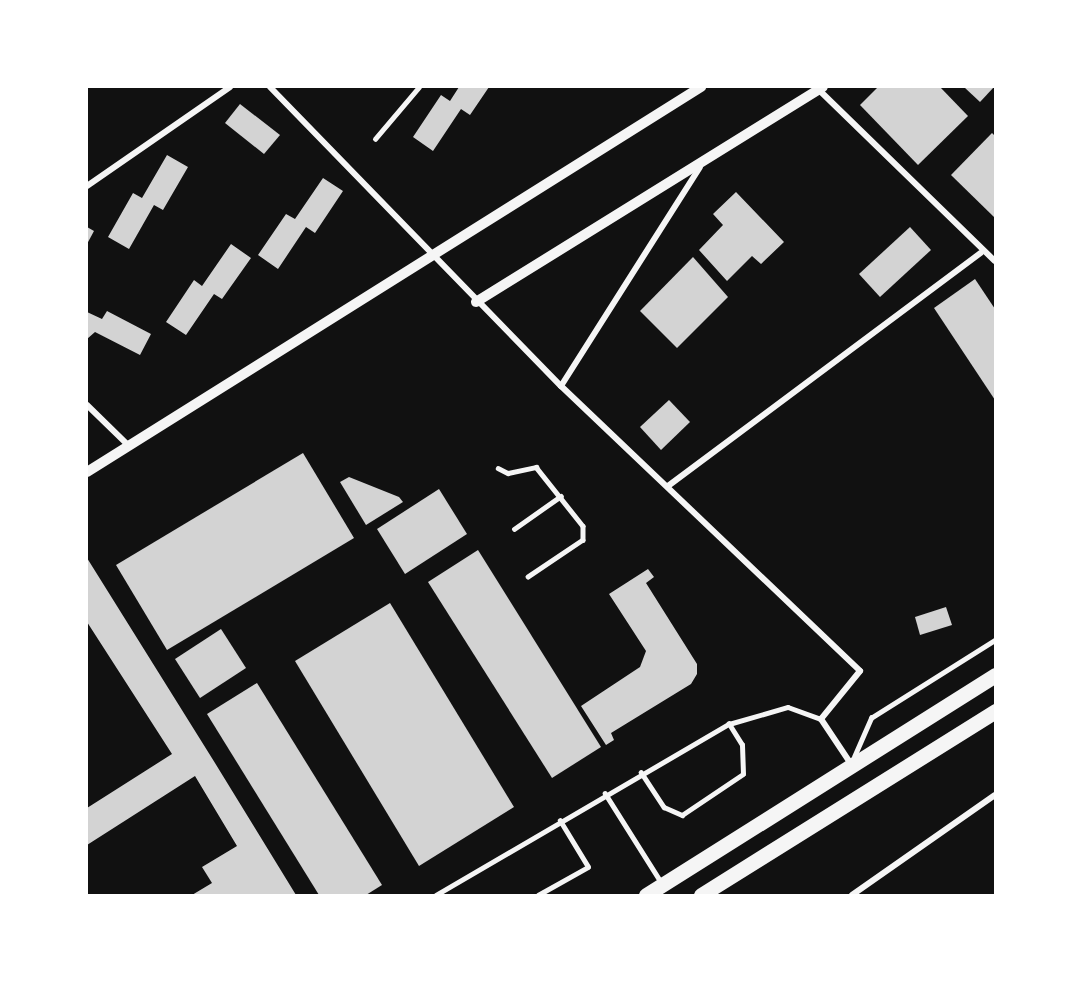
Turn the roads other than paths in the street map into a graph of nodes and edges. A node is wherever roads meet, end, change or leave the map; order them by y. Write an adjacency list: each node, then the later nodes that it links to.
1 (230, 87): 8 (street)
2 (270, 87): 10 (street)
3 (419, 87): 6 (lane)
4 (701, 87): 10 (street)
5 (821, 88): 7 (street); 9 (street)
6 (375, 139)
7 (700, 167): 12 (street); 13 (street)
8 (87, 186)
9 (981, 253): 11 (street); 18 (street)
10 (430, 255): 12 (street); 15 (street)
11 (995, 261)
12 (476, 302): 13 (street)
13 (561, 386): 18 (street)
14 (87, 405): 15 (street)
15 (127, 444): 17 (street)
16 (498, 468): 19 (lane)
17 (87, 472)
18 (668, 486): 25 (street)
19 (561, 496): 20 (lane); 21 (lane)
20 (514, 529)
21 (528, 577)
22 (995, 640): 27 (lane)
23 (995, 675): 27 (main road)
24 (995, 711): 33 (main road)
25 (821, 719): 26 (lane); 27 (street)
26 (729, 723): 28 (lane); 28 (lane)
27 (852, 765): 32 (main road)
28 (641, 772): 29 (lane)
29 (605, 793): 31 (lane); 32 (lane)
30 (995, 795): 37 (street)
31 (560, 821): 34 (lane); 35 (lane)
32 (663, 884): 36 (main road)
33 (712, 892)
34 (436, 895)
35 (538, 895)
36 (646, 895)
37 (852, 895)

